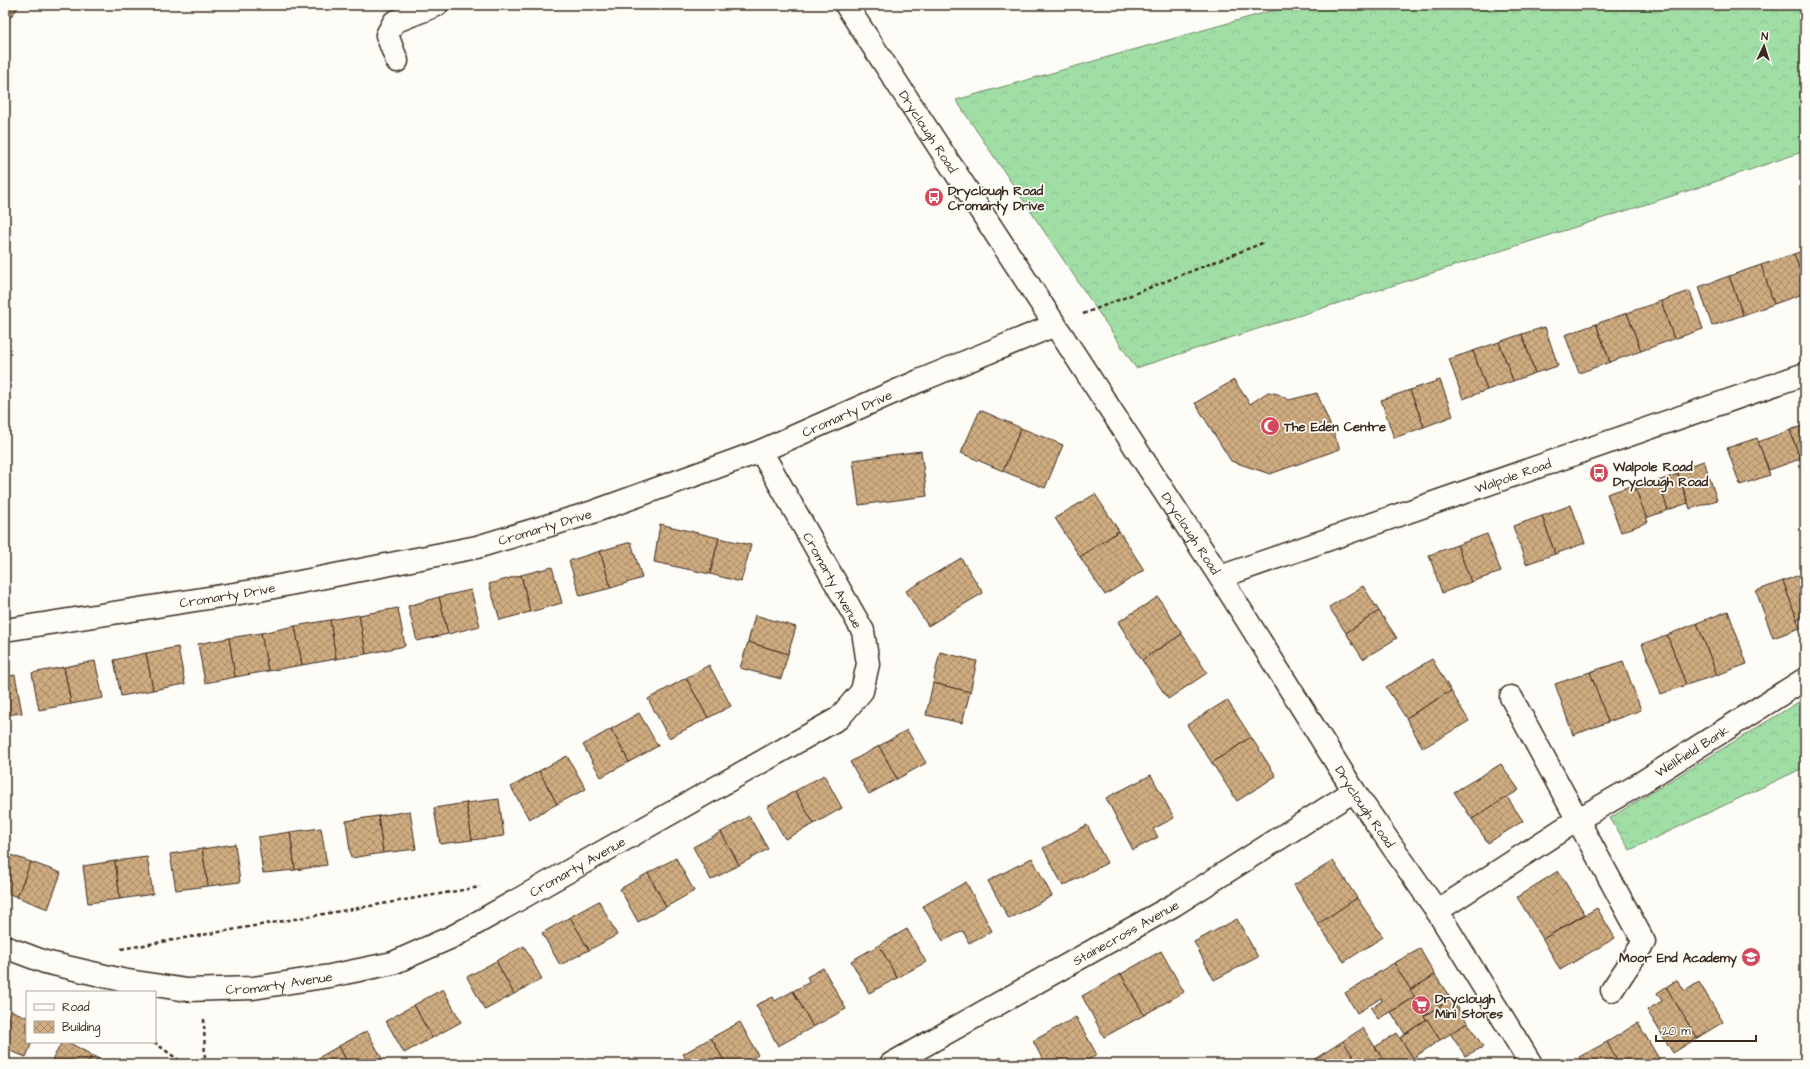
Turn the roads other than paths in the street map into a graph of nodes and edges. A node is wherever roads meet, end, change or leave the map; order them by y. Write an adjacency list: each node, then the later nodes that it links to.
1 (437, 5): 3 (street)
2 (846, 5): 4 (street, Dryclough Road)
3 (397, 61)
4 (1055, 325): 6 (street, Cromarty Drive); 7 (street, Dryclough Road)
5 (1805, 374): 7 (street, Walpole Road)
6 (761, 451): 8 (street, Cromarty Drive); 14 (street, Cromarty Avenue)
7 (1220, 577): 11 (street, Dryclough Road)
8 (5, 630)
9 (1805, 679): 12 (street, Wellfield Bank)
10 (1511, 697): 12 (street)
11 (1354, 791): 13 (street, Dryclough Road); 16 (street, Stainecross Avenue)
12 (1577, 820): 13 (street, Wellfield Bank); 15 (street)
13 (1437, 911): 17 (street, Dryclough Road)
14 (5, 947)
15 (1612, 990)
16 (891, 1064)
17 (1531, 1064)

